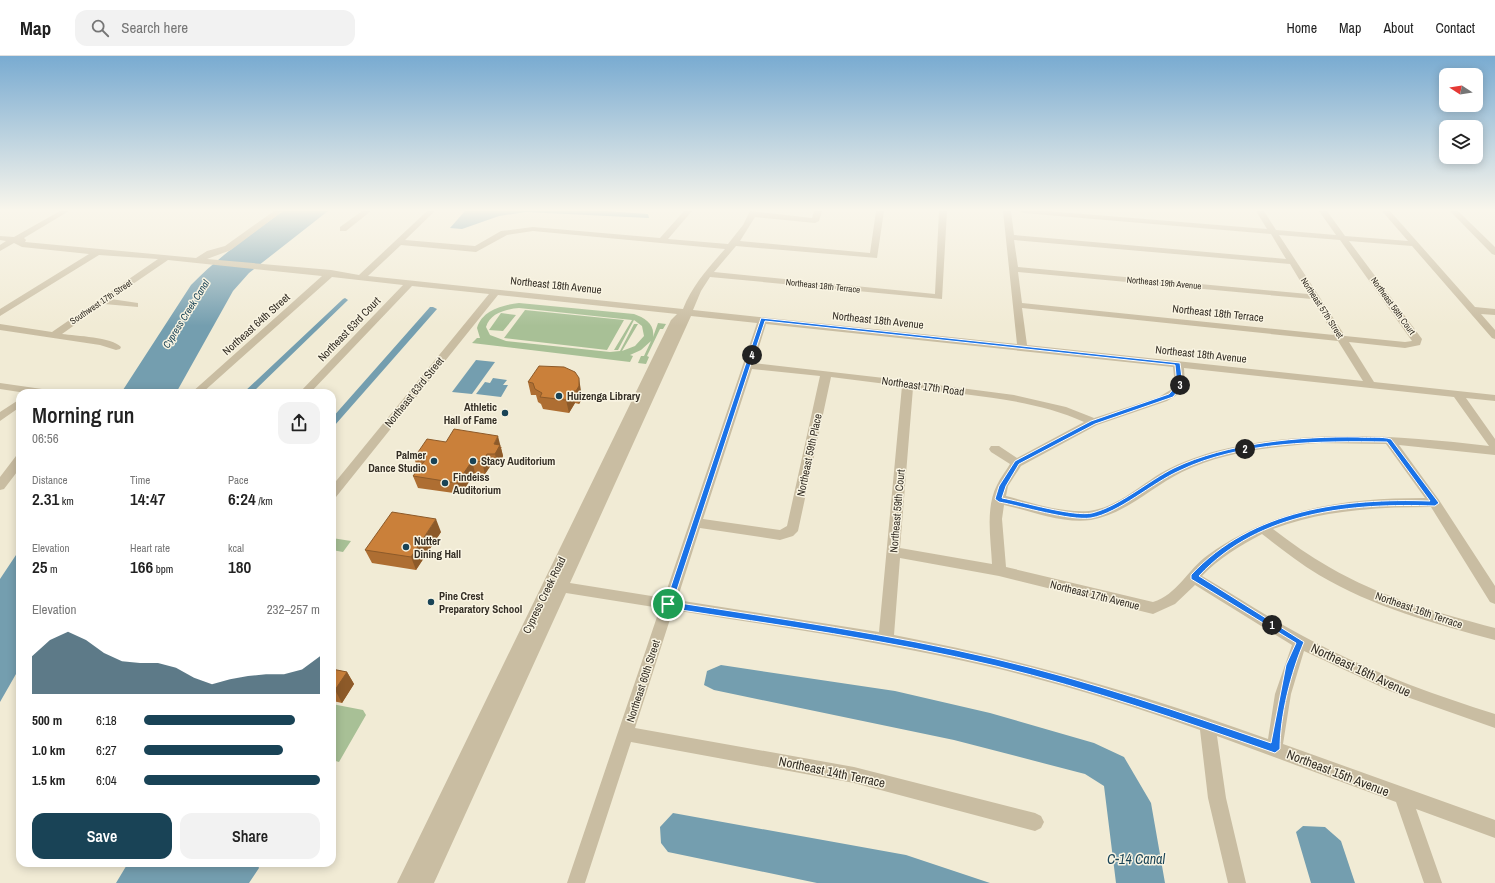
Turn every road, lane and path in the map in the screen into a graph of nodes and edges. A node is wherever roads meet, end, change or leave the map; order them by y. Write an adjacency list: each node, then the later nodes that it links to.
1 (74, 250): 14 (street)
2 (125, 250): 15 (street)
3 (222, 250): 17 (street)
4 (390, 250): 22 (street)
5 (728, 250): 21 (street, Cypress Creek Road)
6 (791, 250): 7 (street)
7 (875, 250)
8 (941, 250): 21 (street, Northeast 18th Terrace)
9 (1011, 250): 19 (street)
10 (1152, 250): 18 (street)
11 (1284, 250): 18 (street, Northeast 57th Street)
12 (1351, 250): 38 (street, Northeast 56th Court)
13 (1420, 250): 29 (street)
14 (97, 252): 15 (street); 32 (street)
15 (129, 253): 16 (street, Northeast 18th Avenue)
16 (166, 256): 17 (street, Northeast 18th Avenue); 26 (street, Southwest 17th Street)
17 (198, 260): 20 (street, Northeast 18th Avenue)
18 (1292, 262): 25 (street, Northeast 57th Street)
19 (1013, 269): 25 (street, Northeast 19th Avenue); 28 (street)
20 (331, 273): 22 (street, Northeast 18th Avenue); 48 (street, Northeast 64th Street)
21 (708, 274): 30 (street, Cypress Creek Road)
22 (362, 276): 23 (street, Northeast 18th Avenue)
23 (411, 282): 24 (street, Northeast 18th Avenue); 49 (street, Northeast 63rd Court)
24 (496, 291): 30 (street, Northeast 18th Avenue); 62 (street, Northeast 63rd Street)
25 (1315, 297): 37 (street, Northeast 57th Street)
26 (102, 301): 27 (street); 35 (street, Southwest 17th Street)
27 (135, 305)
28 (1018, 305): 37 (street, Northeast 18th Terrace); 40 (street)
29 (1472, 310): 31 (street); 36 (street)
30 (686, 311): 33 (street, Northeast 18th Avenue); 70 (street, Cypress Creek Road)
31 (1495, 312)
32 (0, 313)
33 (763, 319): 40 (street, Northeast 18th Avenue); 42 (street, Northeast 60th Street)
34 (0, 326): 35 (street)
35 (55, 334): 39 (street)
36 (1495, 336)
37 (1341, 338): 38 (street, Northeast 18th Terrace); 45 (street, Northeast 57th Street)
38 (1416, 343)
39 (116, 347)
40 (1022, 347): 41 (street, Northeast 18th Avenue)
41 (1178, 364): 45 (street, Northeast 18th Avenue); 54 (street)
42 (748, 365): 43 (street, Northeast 17th Road); 65 (street, Northeast 60th Street)
43 (826, 374): 44 (street, Northeast 17th Road); 65 (street, Northeast 59th Place)
44 (908, 384): 54 (street, Northeast 17th Road); 67 (street, Northeast 59th Court)
45 (1371, 385): 50 (street, Northeast 18th Avenue)
46 (0, 386): 47 (street)
47 (17, 389)
48 (200, 389)
49 (308, 389)
50 (1457, 394): 51 (street, Northeast 18th Avenue); 56 (street)
51 (1495, 398)
52 (16, 405): 53 (street)
53 (0, 417)
54 (1093, 422): 59 (street)
55 (1389, 440): 58 (street); 63 (street); 64 (street)
56 (1495, 447)
57 (994, 449): 59 (street)
58 (1495, 451)
59 (1017, 463): 63 (street)
60 (16, 464): 61 (street)
61 (0, 486)
62 (336, 489)
63 (999, 499): 68 (street)
64 (1435, 503): 66 (street, Northeast 17th Avenue); 71 (street)
65 (696, 523): 72 (street, Northeast 60th Street)
66 (1264, 529): 69 (street, Northeast 17th Avenue); 73 (street, Northeast 16th Terrace)
67 (893, 552): 68 (street, Northeast 17th Avenue); 74 (street, Northeast 59th Court)
68 (999, 572): 69 (street, Northeast 17th Avenue)
69 (1194, 577): 75 (street, Northeast 16th Avenue)
70 (555, 586): 72 (street, Northeast 15th Avenue); 83 (street, Cypress Creek Road); 84 (street, Cypress Creek Road)
71 (1495, 598)
72 (668, 604): 74 (street, Northeast 15th Avenue); 78 (street, Northeast 60th Street)
73 (1495, 634)
74 (886, 639): 77 (street, Northeast 15th Avenue)
75 (1300, 642): 76 (street, Northeast 16th Avenue); 79 (street)
76 (1495, 721)
77 (1208, 726): 79 (street, Northeast 15th Avenue); 86 (street)
78 (626, 734): 81 (street, Northeast 14th Terrace); 85 (street, Northeast 60th Street)
79 (1275, 749): 80 (street, Northeast 15th Avenue)
80 (1403, 797): 82 (street, Northeast 15th Avenue); 87 (street)
81 (1035, 822)
82 (1495, 829)
83 (406, 883)
84 (424, 883)
85 (576, 883)
86 (1237, 883)
87 (1433, 883)

